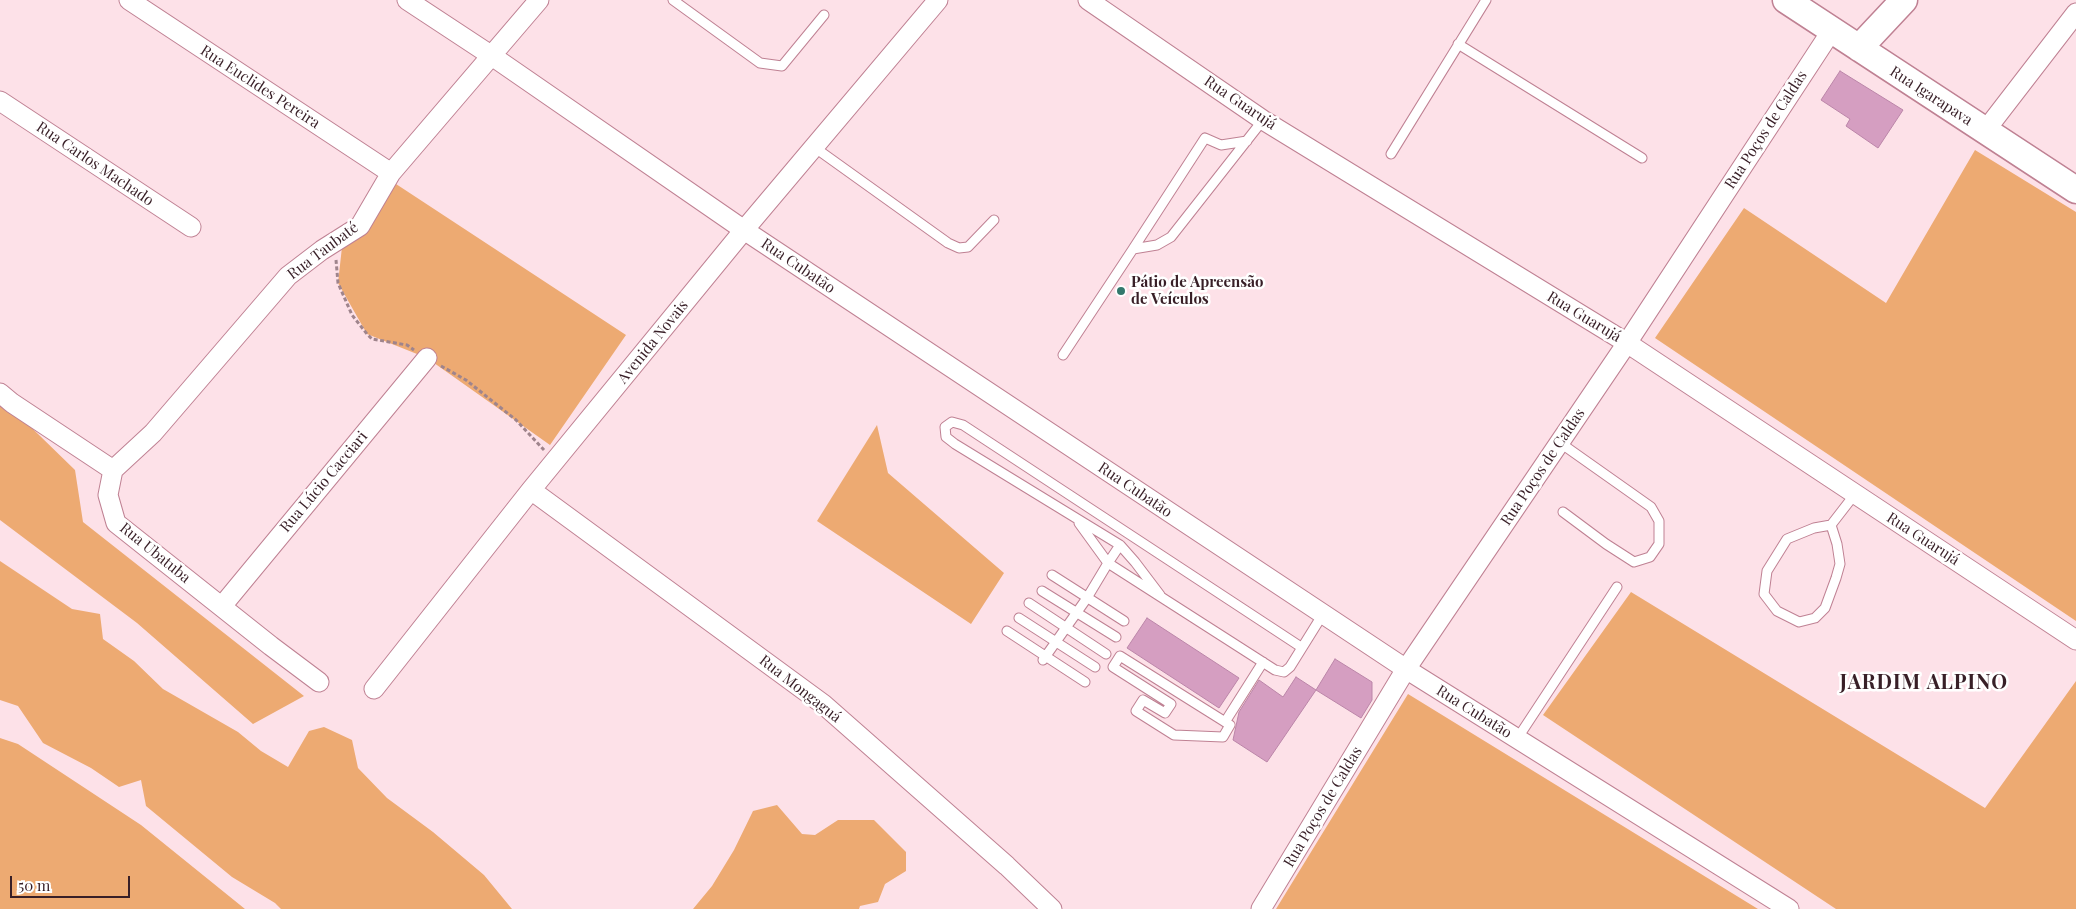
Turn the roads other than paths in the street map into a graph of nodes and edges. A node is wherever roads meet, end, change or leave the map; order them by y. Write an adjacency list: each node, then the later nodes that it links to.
1 (129, 0): 23 (street, Rua Euclides Pereira)
2 (407, 0): 15 (street, Rua Cubatão)
3 (539, 0): 15 (street, Rua Taubaté)
4 (673, 0): 11 (lane)
5 (938, 0): 20 (street, Avenida Novais)
6 (1088, 0): 17 (street, Rua Guarujá)
7 (1486, 0): 13 (lane)
8 (1786, 0): 12 (street, Rua Igarapava)
9 (1903, 0): 14 (street)
10 (2076, 13): 18 (street)
11 (824, 14)
12 (1832, 30): 14 (street, Rua Igarapava); 29 (street, Rua Poços de Caldas)
13 (1458, 44): 21 (lane); 22 (lane)
14 (1859, 48): 18 (street, Rua Igarapava)
15 (492, 56): 23 (street, Rua Taubaté); 27 (street, Rua Cubatão)
16 (0, 101): 26 (street, Rua Carlos Machado)
17 (1263, 120): 19 (lane); 29 (street, Rua Guarujá)
18 (1985, 132): 24 (street, Rua Igarapava)
19 (1247, 141): 28 (lane); 28 (lane)
20 (814, 147): 25 (lane); 27 (street, Avenida Novais)
21 (1392, 154)
22 (1642, 158)
23 (391, 173): 34 (street, Rua Taubaté)
24 (2076, 190)
25 (994, 220)
26 (191, 227)
27 (744, 230): 35 (street, Avenida Novais); 50 (street, Rua Cubatão)
28 (1133, 249): 30 (lane)
29 (1626, 343): 33 (street, Rua Poços de Caldas); 36 (street, Rua Guarujá)
30 (1063, 355)
31 (427, 358): 48 (street, Rua Lúcio Cacciari)
32 (0, 393): 34 (street)
33 (1559, 442): 37 (lane); 63 (street, Rua Poços de Caldas)
34 (113, 470): 48 (street, Rua Ubatuba)
35 (531, 490): 66 (street, Avenida Novais); 69 (street, Rua Mongaguá)
36 (1854, 494): 39 (lane); 56 (street, Rua Guarujá)
37 (1563, 512)
38 (1076, 519): 40 (lane); 41 (lane); 58 (lane)
39 (1831, 524): 39 (lane)
40 (1120, 545): 41 (lane); 46 (lane)
41 (1108, 563): 45 (lane); 46 (lane)
42 (1052, 575): 45 (lane)
43 (1616, 586): 68 (lane)
44 (1042, 591): 49 (lane)
45 (1087, 598): 49 (lane); 52 (lane)
46 (1164, 600): 61 (lane)
47 (1029, 603): 53 (lane)
48 (222, 606): 64 (street, Rua Ubatuba)
49 (1077, 612): 53 (lane); 55 (lane)
50 (1322, 614): 58 (lane); 63 (street, Rua Cubatão)
51 (1019, 618): 57 (lane)
52 (1124, 621)
53 (1066, 627): 57 (lane); 59 (lane)
54 (1006, 631): 60 (lane)
55 (1116, 637)
56 (2076, 640)
57 (1056, 642): 60 (lane); 62 (lane)
58 (1301, 647): 61 (lane)
59 (1106, 654)
60 (1044, 658): 65 (lane)
61 (1262, 662): 67 (lane)
62 (1095, 667)
63 (1406, 669): 68 (street, Rua Cubatão); 70 (street, Rua Poços de Caldas)
64 (319, 682)
65 (1085, 682)
66 (374, 688)
67 (1225, 722): 67 (lane)
68 (1517, 739): 71 (street, Rua Cubatão)
69 (1052, 909)
70 (1261, 909)
71 (1789, 909)

